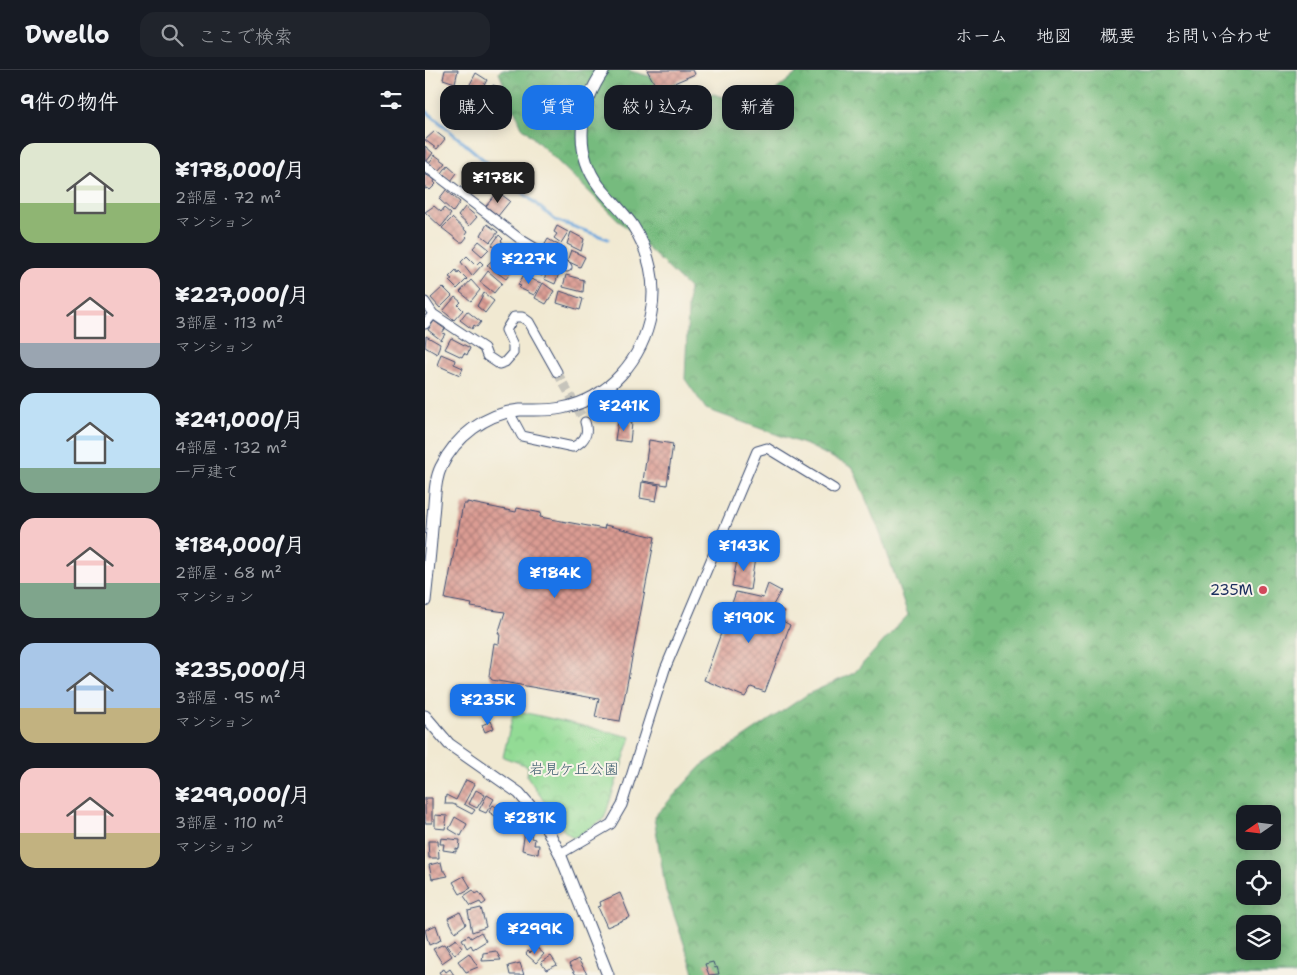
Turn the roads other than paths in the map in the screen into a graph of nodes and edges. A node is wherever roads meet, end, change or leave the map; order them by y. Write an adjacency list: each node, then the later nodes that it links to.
1 (604, 70): 8 (street)
2 (425, 166): 3 (street)
3 (567, 267)
4 (425, 302): 5 (street)
5 (433, 314): 6 (street); 7 (street)
6 (425, 324)
7 (557, 372)
8 (509, 412): 9 (street); 11 (street)
9 (585, 422)
10 (834, 489): 13 (street)
11 (425, 602)
12 (425, 716): 13 (street)
13 (560, 854): 14 (street)
14 (608, 975)

